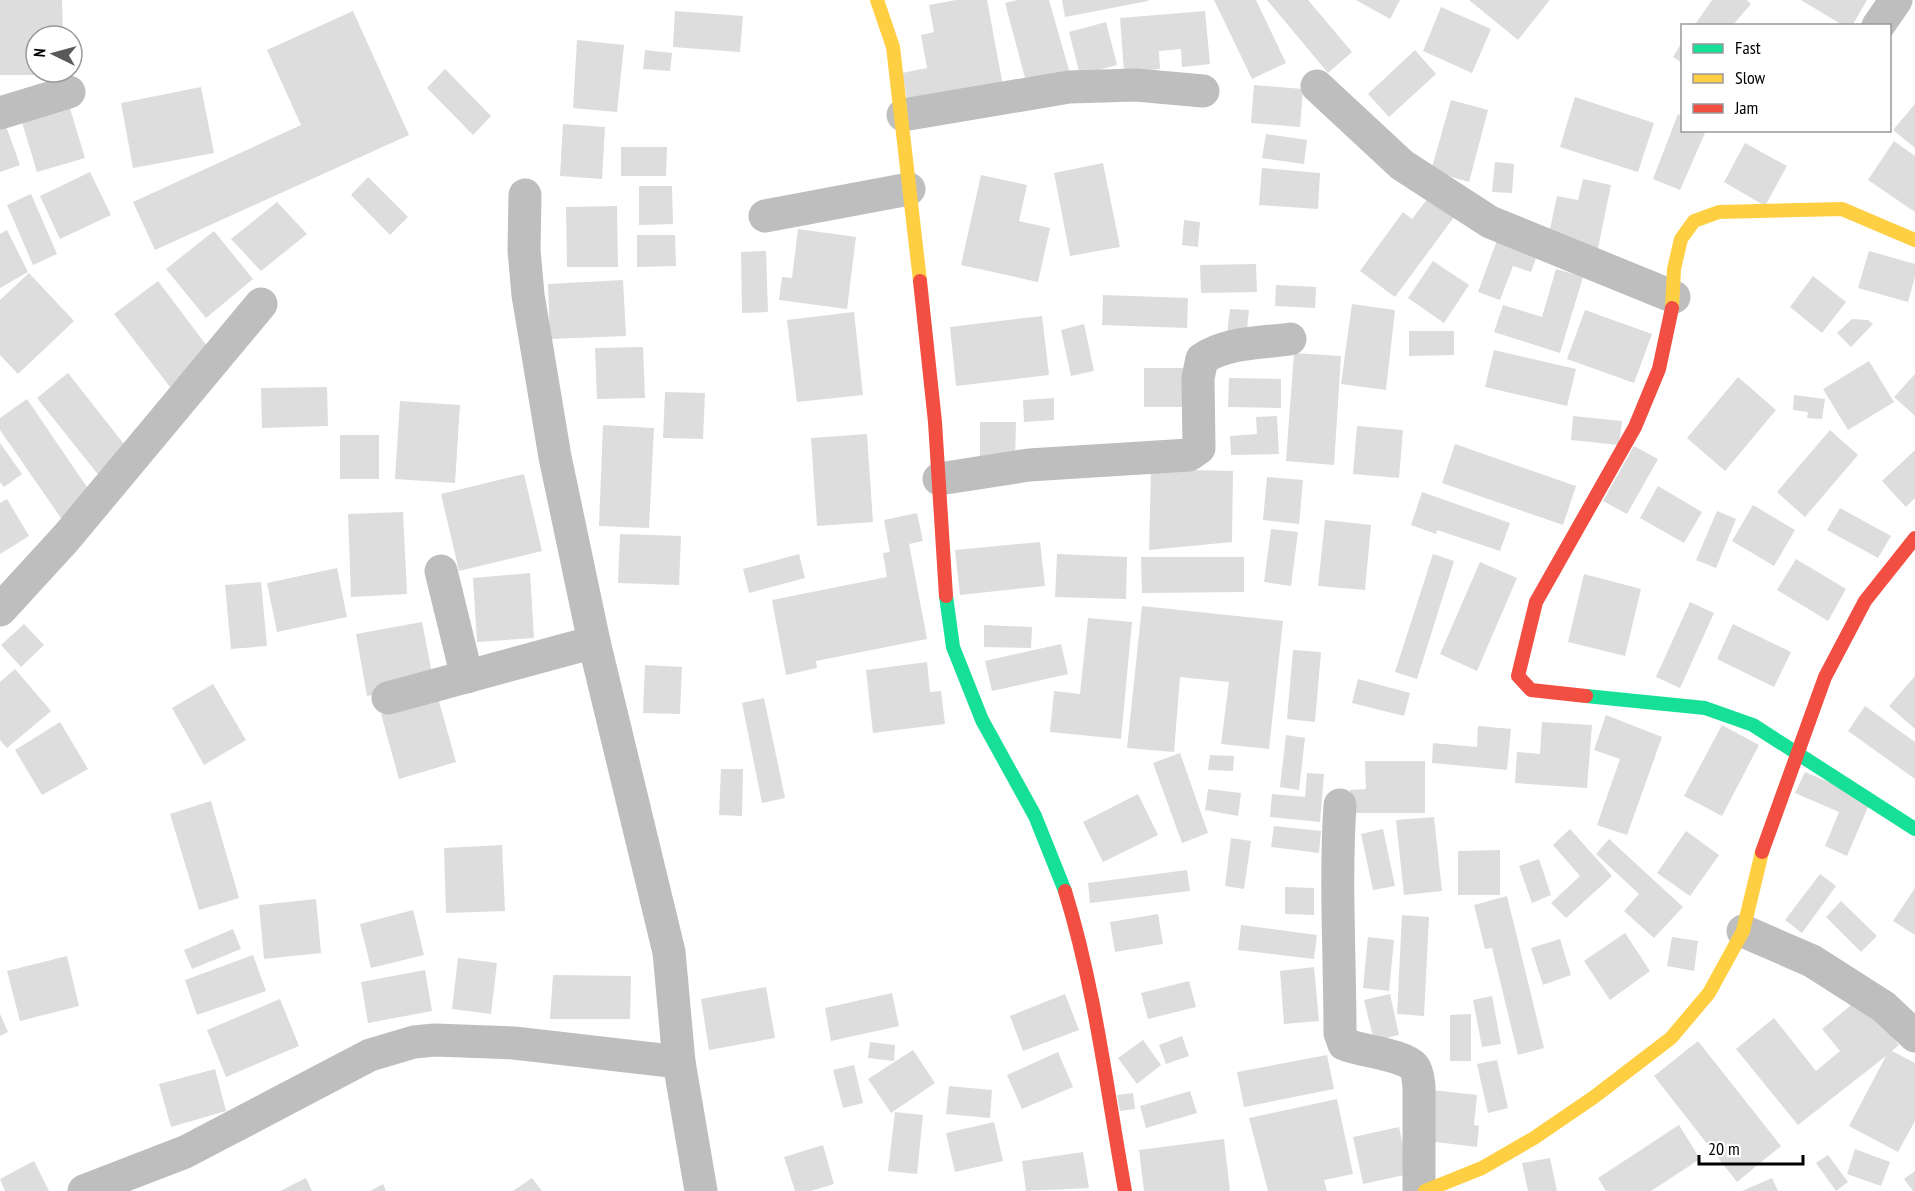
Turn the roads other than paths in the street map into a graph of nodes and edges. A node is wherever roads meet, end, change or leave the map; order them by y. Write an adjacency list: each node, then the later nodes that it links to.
1 (1896, 0): 3 (street)
2 (882, 1): 8 (street)
3 (1879, 24)
4 (1317, 86): 13 (street)
5 (1203, 91): 8 (street)
6 (69, 92): 7 (street)
7 (0, 114)
8 (903, 115): 9 (street)
9 (909, 189): 11 (street); 16 (street)
10 (525, 195): 20 (street)
11 (765, 216)
12 (1915, 240): 13 (street)
13 (1674, 297): 23 (street)
14 (261, 304): 19 (street)
15 (1290, 339): 16 (street)
16 (939, 479): 31 (street)
17 (1915, 538): 23 (street)
18 (441, 571): 21 (street)
19 (0, 610)
20 (594, 642): 21 (street); 28 (street)
21 (467, 676): 22 (street)
22 (388, 698)
23 (1795, 753): 25 (street); 26 (street)
24 (1340, 805): 32 (street)
25 (1915, 829)
26 (1743, 932): 27 (street); 33 (street)
27 (1915, 1036)
28 (679, 1062): 29 (street); 30 (street)
29 (84, 1191)
30 (701, 1191)
31 (1125, 1191)
32 (1419, 1191)
33 (1425, 1191)

